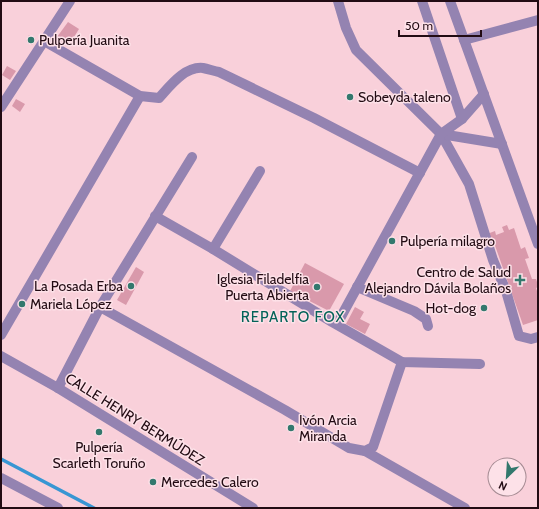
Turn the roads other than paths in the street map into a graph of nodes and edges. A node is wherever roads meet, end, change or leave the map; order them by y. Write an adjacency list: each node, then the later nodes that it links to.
1 (70, 1): 7 (street)
2 (338, 1): 12 (street)
3 (422, 1): 11 (street)
4 (450, 1): 6 (street)
5 (538, 20): 6 (street)
6 (464, 40): 8 (street)
7 (44, 41): 9 (street); 10 (street)
8 (484, 94): 11 (street); 13 (street)
9 (140, 96): 16 (street); 24 (street)
10 (1, 107)
11 (462, 119): 12 (street)
12 (441, 134): 13 (street); 16 (street); 25 (street)
13 (502, 144): 18 (street)
14 (192, 157): 17 (street)
15 (260, 171): 19 (street)
16 (420, 173): 20 (street)
17 (155, 216): 19 (street); 21 (street)
18 (538, 244)
19 (213, 249): 22 (street)
20 (358, 287): 22 (street); 23 (street)
21 (100, 307): 29 (street); 30 (street)
22 (337, 324): 27 (street)
23 (428, 326)
24 (1, 335)
25 (538, 337)
26 (1, 356): 29 (street, CALLE HENRY BERMÚDEZ)
27 (402, 362): 28 (street); 30 (street)
28 (480, 364)
29 (58, 388): 33 (street, CALLE HENRY BERMÚDEZ)
30 (365, 452): 34 (street)
31 (1, 478): 32 (street)
32 (58, 508)
33 (253, 508)
34 (465, 508)

